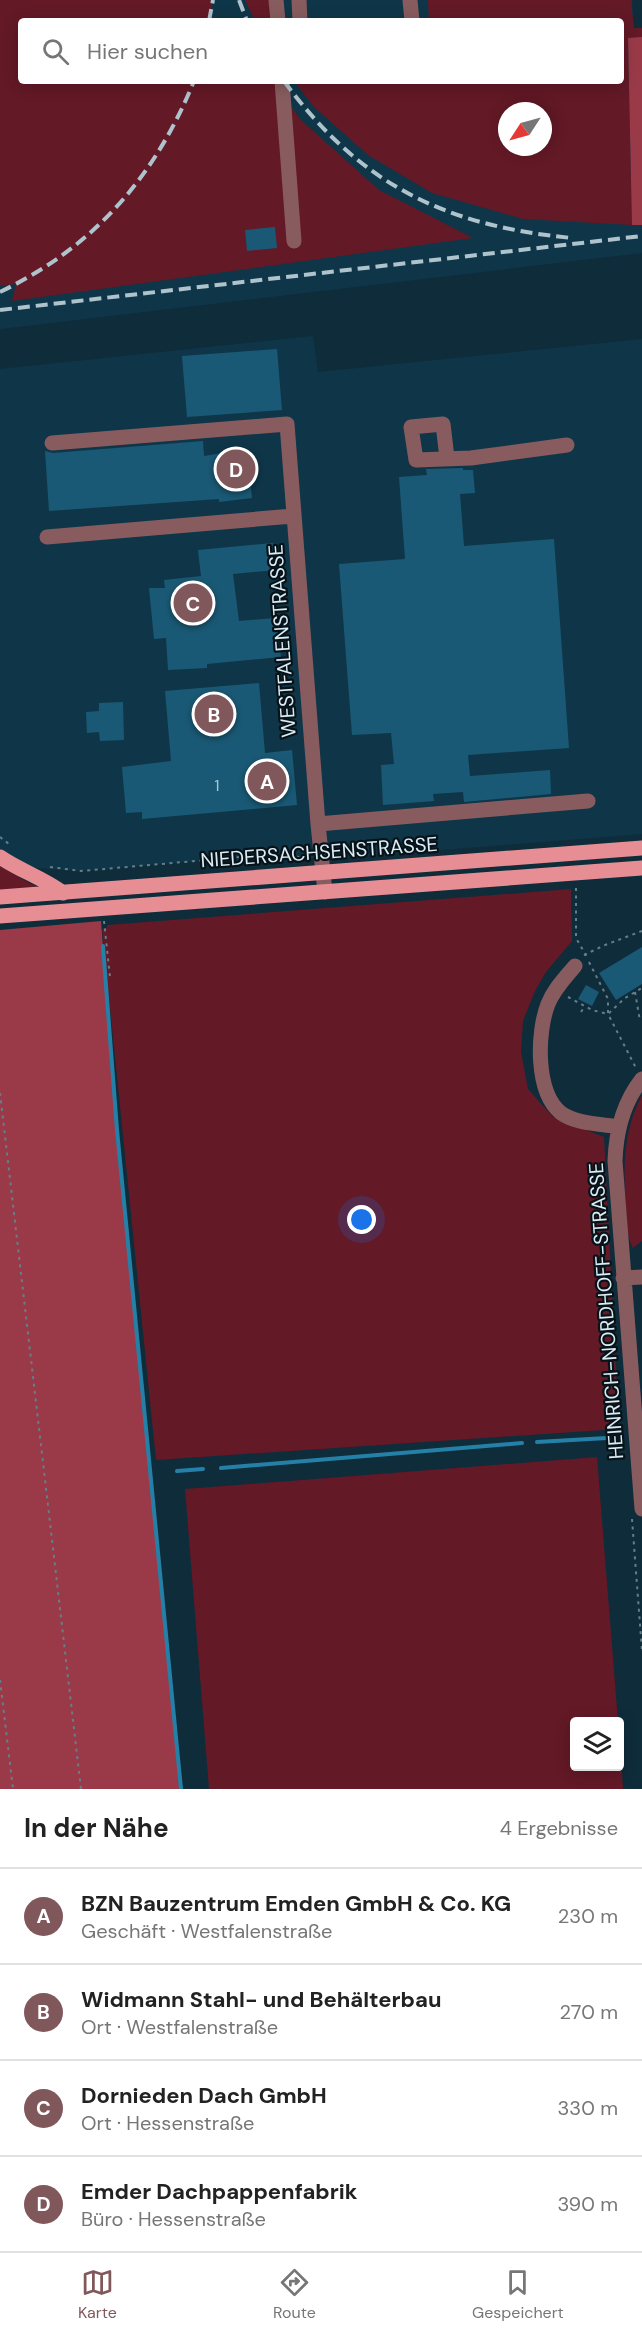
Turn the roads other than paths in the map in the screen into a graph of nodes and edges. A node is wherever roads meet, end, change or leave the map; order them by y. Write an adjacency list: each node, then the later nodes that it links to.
1 (276, 0): 4 (street)
2 (299, 0): 5 (street)
3 (410, 0): 6 (street)
4 (278, 18)
5 (300, 18)
6 (412, 18)
7 (282, 84): 8 (street)
8 (294, 241)
9 (52, 443): 12 (street, WESTFALENSTRASSE)
10 (567, 445): 11 (street)
11 (447, 458)
12 (293, 516): 13 (street); 15 (street, WESTFALENSTRASSE)
13 (47, 537)
14 (588, 801): 15 (street)
15 (318, 824): 18 (street, WESTFALENSTRASSE)
16 (642, 848): 18 (main road, NIEDERSACHSENSTRASSE)
17 (6, 852): 21 (main road)
18 (322, 865): 20 (street, WESTFALENSTRASSE); 21 (main road, NIEDERSACHSENSTRASSE)
19 (642, 868): 20 (main road, NIEDERSACHSENSTRASSE)
20 (325, 892): 23 (main road, NIEDERSACHSENSTRASSE)
21 (63, 893): 22 (main road, NIEDERSACHSENSTRASSE)
22 (0, 897)
23 (0, 916)
24 (575, 966): 26 (street)
25 (639, 1074): 26 (street, HEINRICH-NORDHOFF-STRASSE)
26 (619, 1127): 28 (street, HEINRICH-NORDHOFF-STRASSE)
27 (642, 1277): 28 (street)
28 (624, 1278): 29 (street, HEINRICH-NORDHOFF-STRASSE)
29 (642, 1509)

